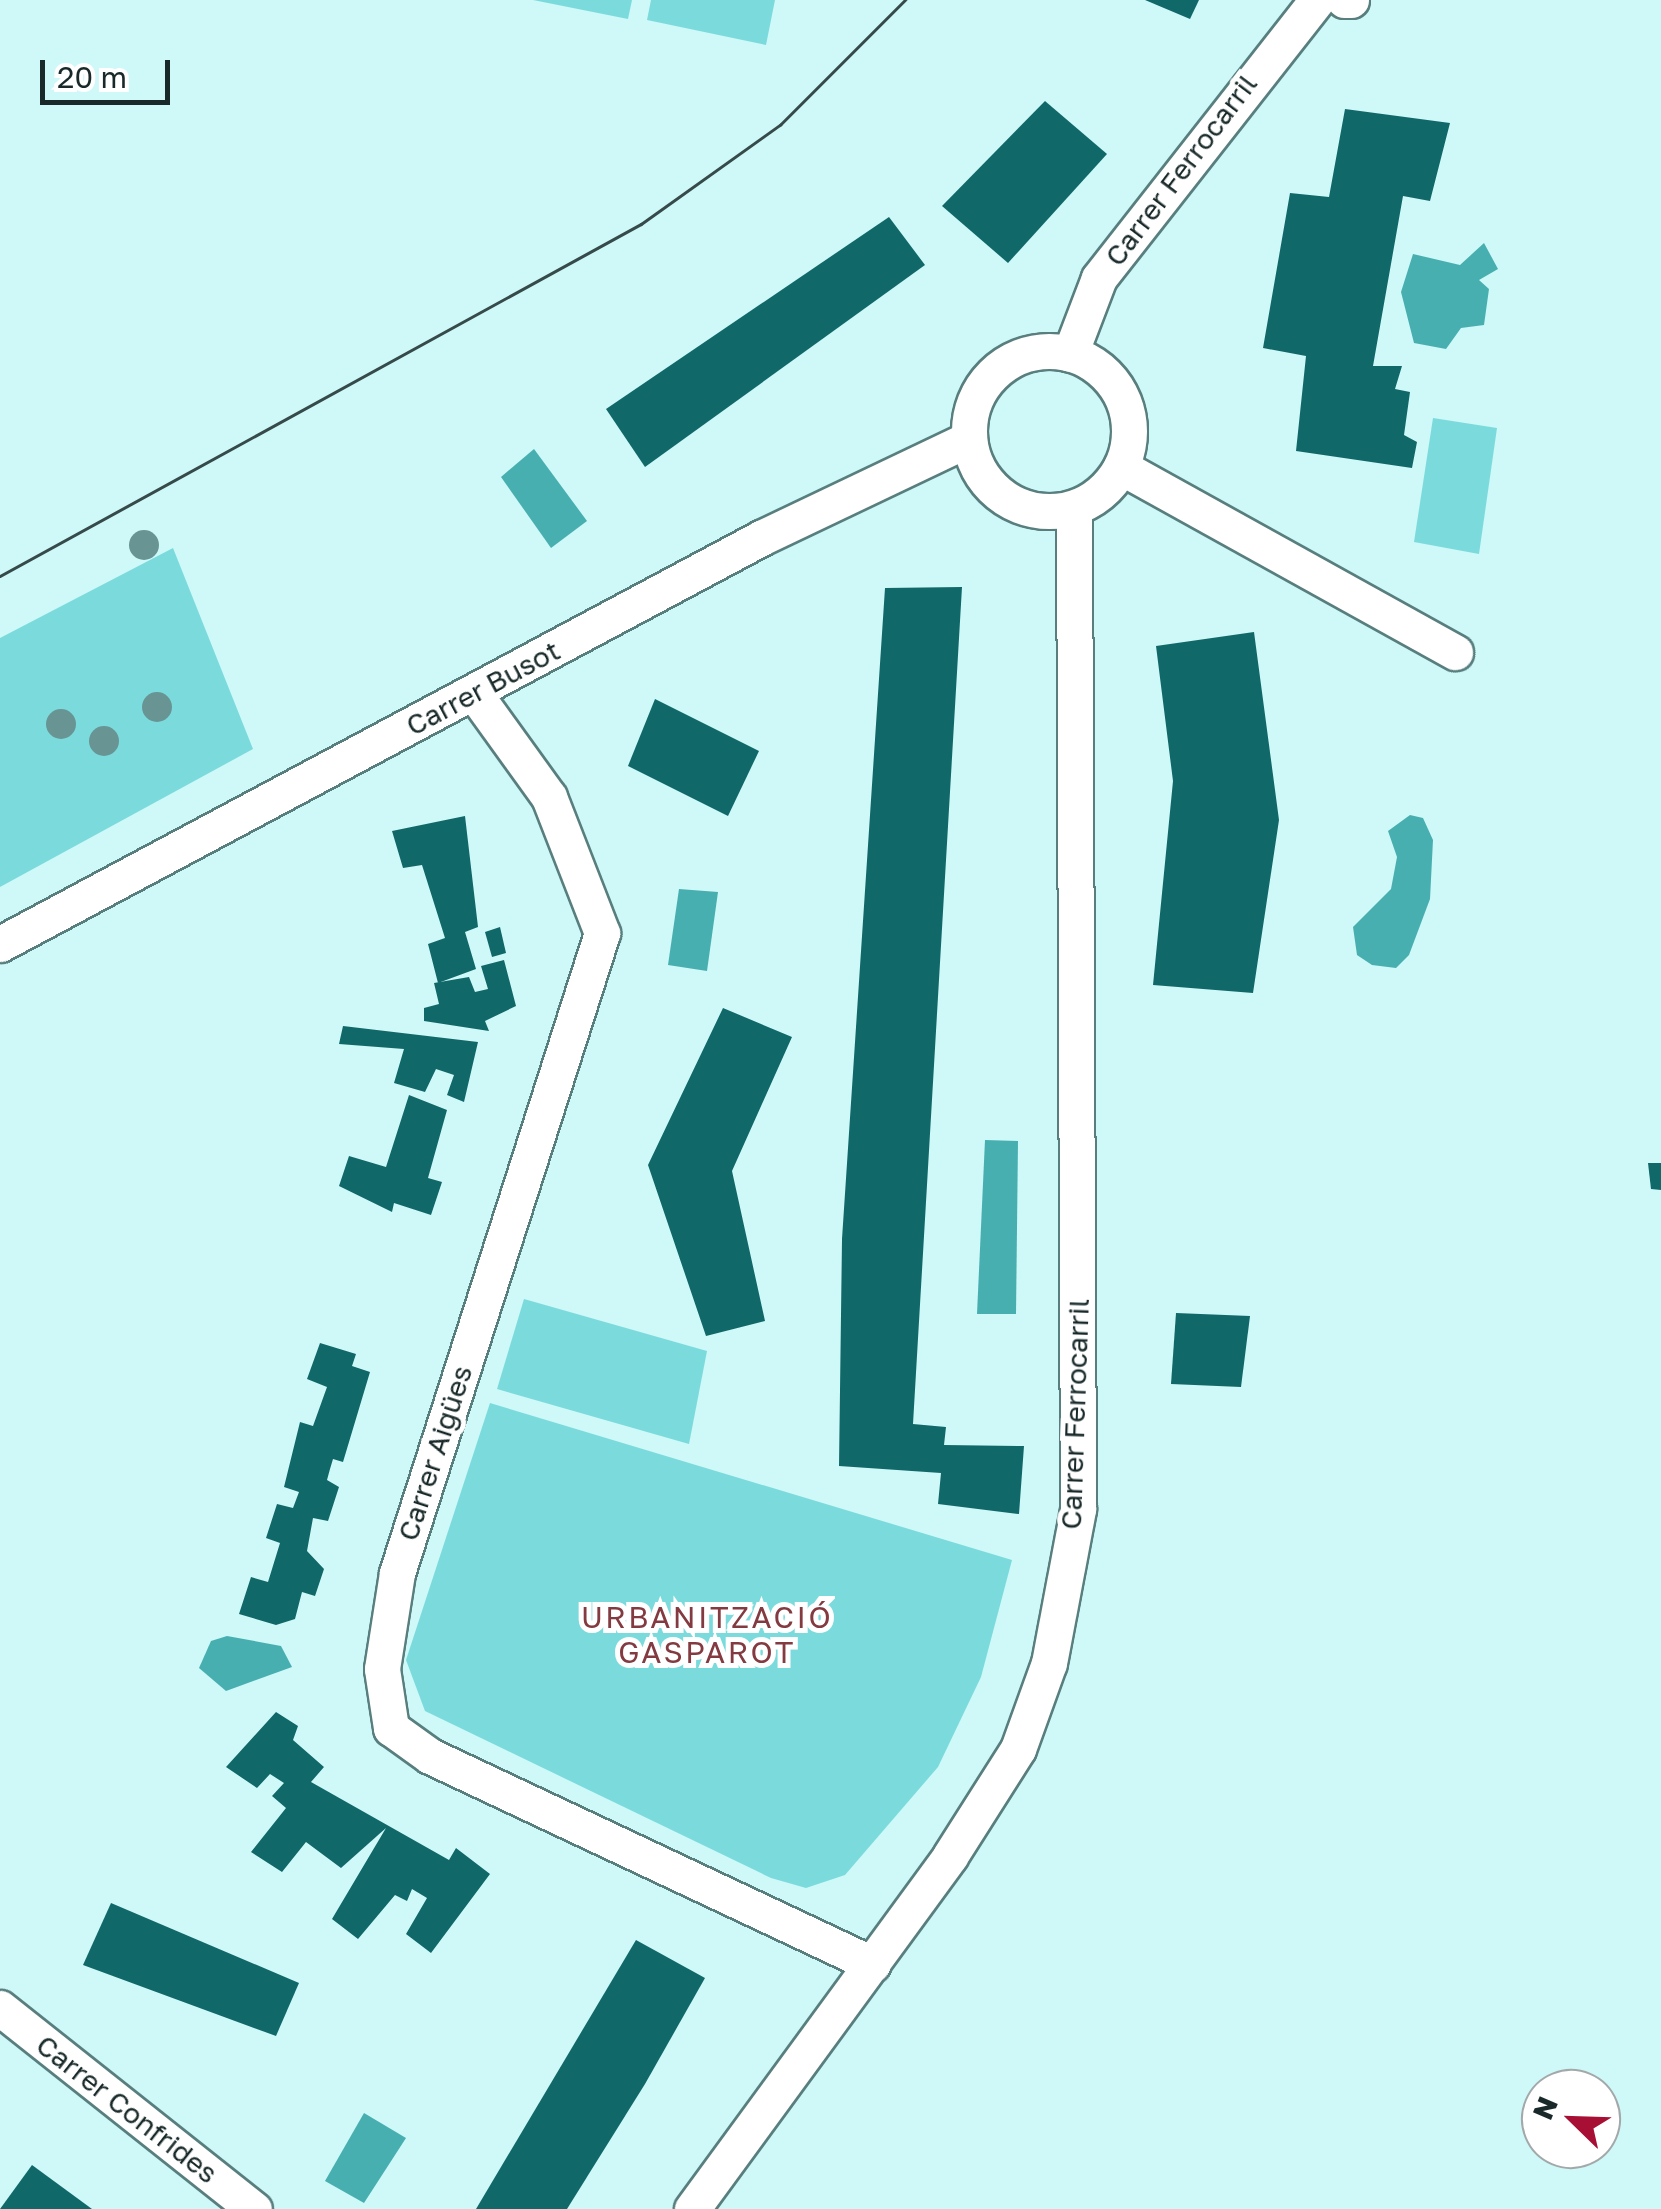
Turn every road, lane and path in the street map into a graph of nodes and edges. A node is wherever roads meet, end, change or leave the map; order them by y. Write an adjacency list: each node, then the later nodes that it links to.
1 (1317, 0): 2 (street, Carrer Ferrocarril)
2 (1070, 354): 3 (street); 4 (street)
3 (969, 438): 5 (street); 7 (street, Carrer Busot)
4 (1121, 468): 5 (street); 6 (street)
5 (1074, 508): 9 (street, Carrer Ferrocarril)
6 (1456, 652)
7 (474, 693): 8 (street, Carrer Busot); 9 (street, Carrer Aigües)
8 (0, 944)
9 (873, 1964): 12 (street, Carrer Ferrocarril)
10 (0, 2008): 11 (street, Carrer Confrides)
11 (254, 2209)
12 (692, 2209)

